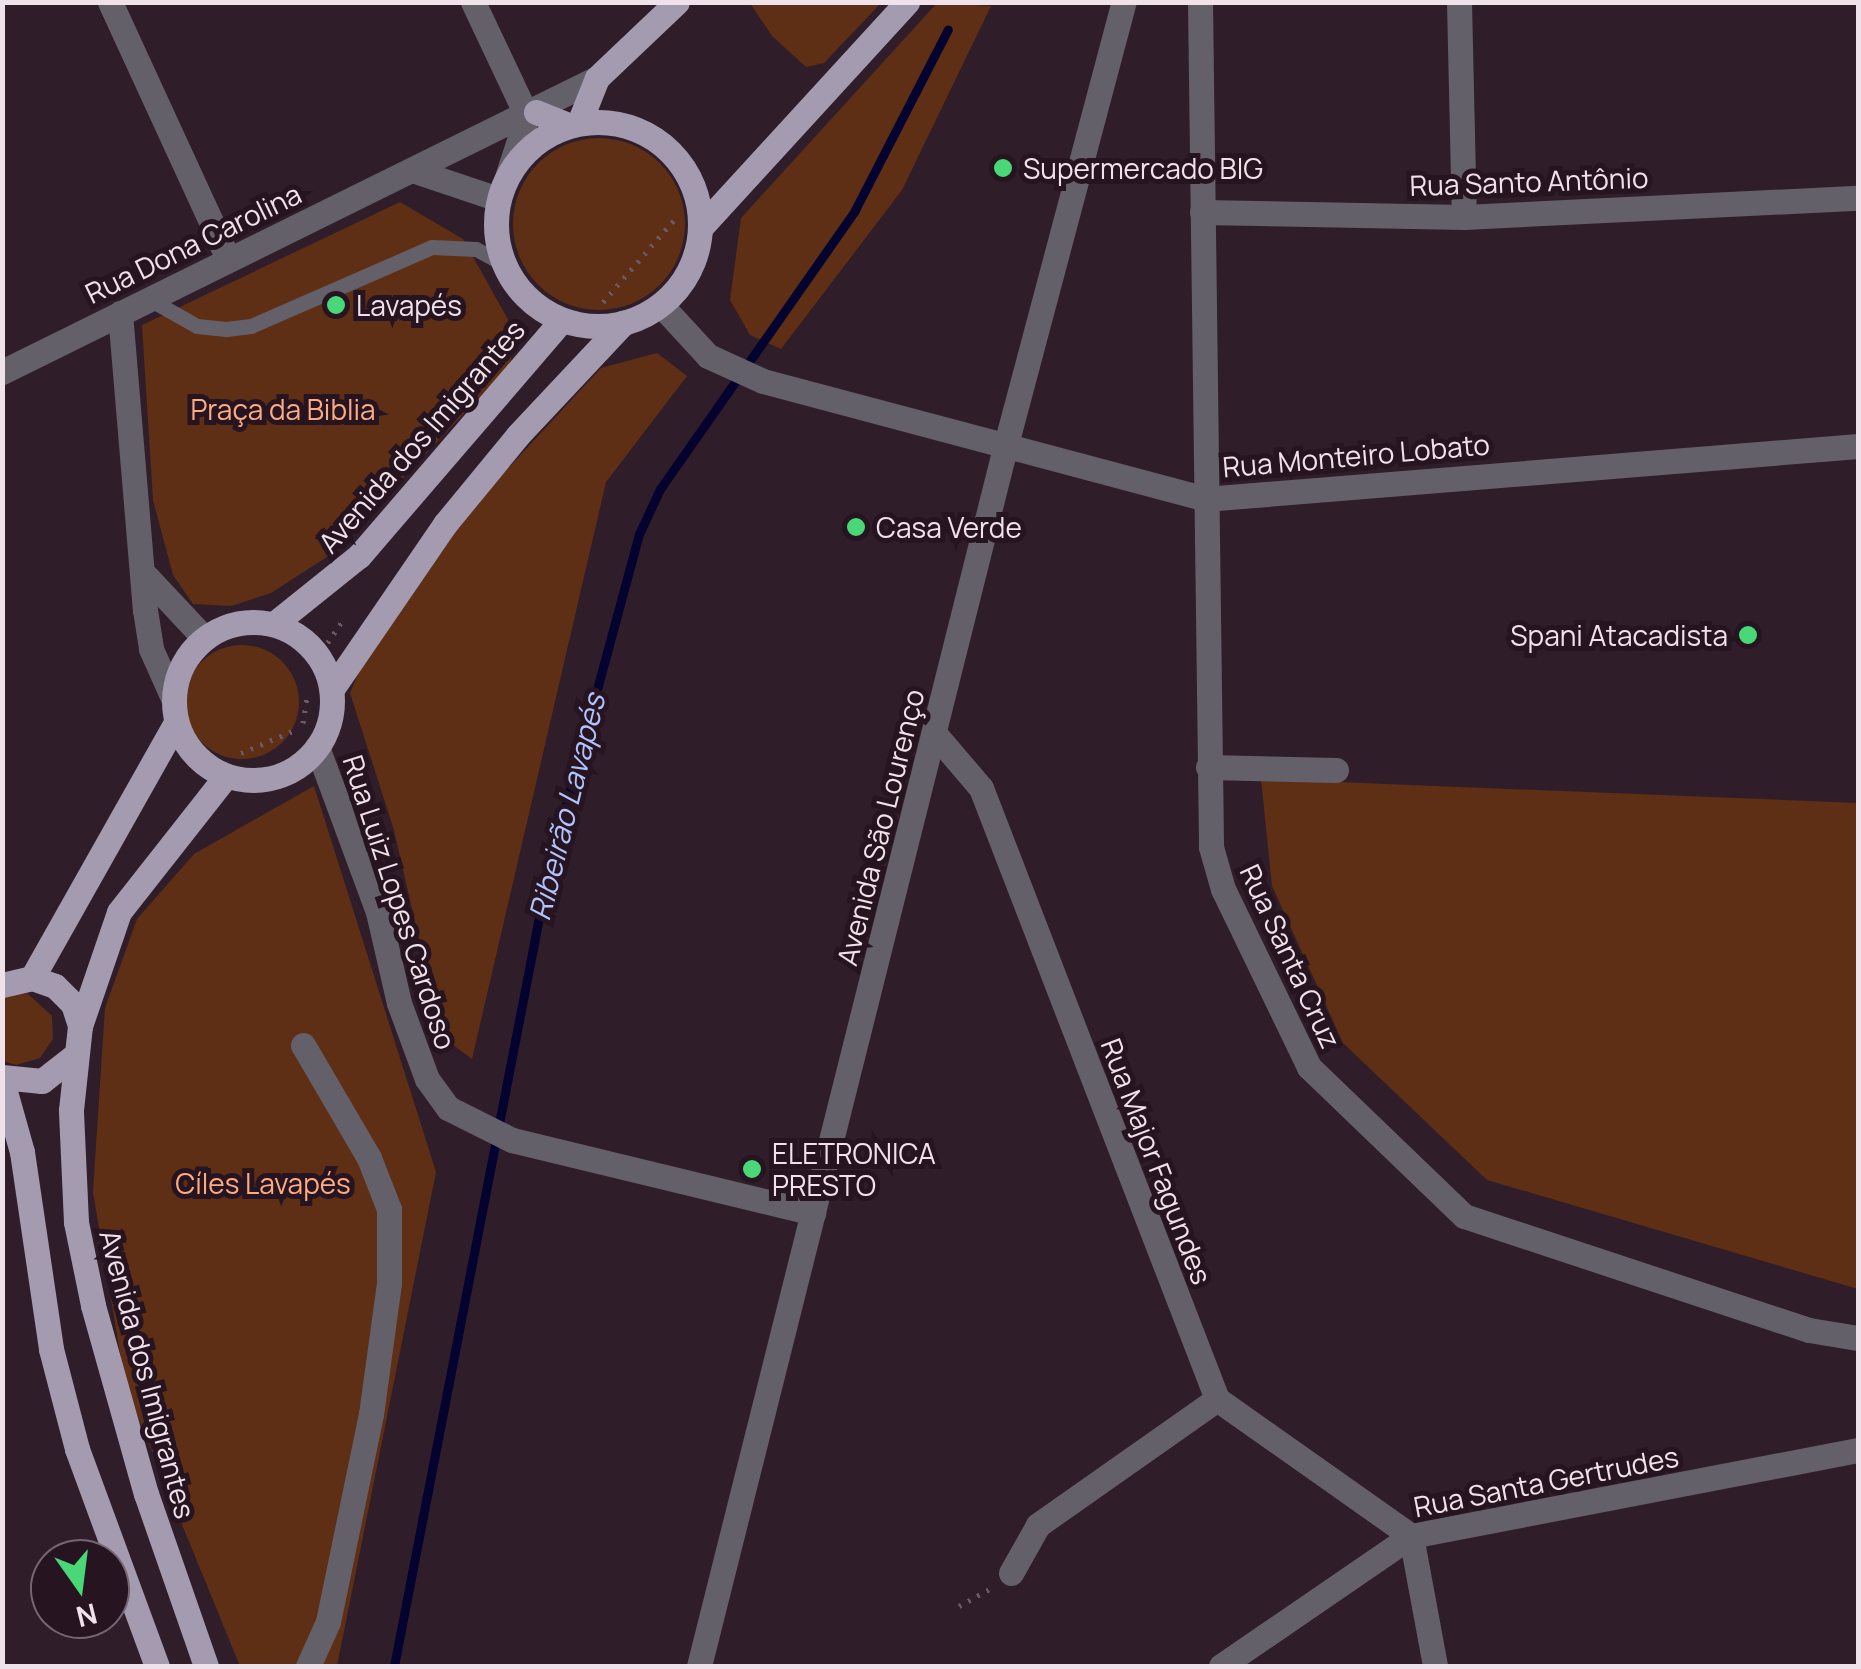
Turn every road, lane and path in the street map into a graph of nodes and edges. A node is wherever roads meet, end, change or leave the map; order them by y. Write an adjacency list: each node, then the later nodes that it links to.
1 (110, 2): 18 (street)
2 (472, 2): 9 (street)
3 (678, 2): 8 (main road, Rua Dona Carolina)
4 (907, 2): 17 (main road)
5 (1124, 2): 27 (street, Avenida São Lourenço)
6 (1200, 2): 15 (street, Rua Santa Cruz)
7 (1459, 2): 16 (street)
8 (597, 78): 9 (street, Rua Dona Carolina); 10 (main road, Rua Dona Carolina)
9 (532, 114): 10 (main road); 11 (street, Rua Dona Carolina); 12 (street)
10 (574, 124): 12 (main road, Avenida dos Imigrantes); 17 (main road)
11 (412, 170): 14 (street); 18 (street, Rua Dona Carolina)
12 (508, 174): 14 (main road, Avenida dos Imigrantes)
13 (1858, 198): 16 (street, Rua Santo Antônio)
14 (498, 199): 19 (main road, Avenida dos Imigrantes)
15 (1202, 212): 16 (street, Rua Santo Antônio); 28 (street, Rua Santa Cruz)
16 (1464, 216)
17 (701, 227): 21 (main road)
18 (228, 258): 20 (street, Rua Dona Carolina)
19 (504, 264): 20 (lane); 23 (main road, Avenida dos Imigrantes)
20 (149, 299): 22 (street, Rua Dona Carolina)
21 (661, 305): 24 (main road); 27 (street, Rua Monteiro Lobato)
22 (120, 313): 25 (street, Rua Dona Carolina); 29 (street)
23 (562, 320): 24 (main road, Avenida dos Imigrantes); 30 (main road, Avenida dos Imigrantes)
24 (623, 324): 32 (main road)
25 (2, 372)
26 (1858, 446): 28 (street, Rua Monteiro Lobato)
27 (1005, 448): 28 (street, Rua Monteiro Lobato); 34 (street, Avenida São Lourenço)
28 (1204, 499): 36 (street, Rua Santa Cruz)
29 (147, 578): 31 (street); 33 (street)
30 (274, 624): 31 (main road); 32 (main road)
31 (204, 638): 33 (main road)
32 (332, 688): 35 (main road)
33 (174, 710): 38 (main road); 39 (main road)
34 (935, 734): 45 (street, Avenida São Lourenço); 47 (street, Rua Major Fagundes)
35 (318, 746): 38 (main road); 45 (street, Rua Luiz Lopes Cardoso)
36 (1208, 767): 37 (street); 46 (street, Rua Santa Cruz)
37 (1336, 770)
38 (226, 776): 41 (main road, Avenida dos Imigrantes)
39 (32, 978): 40 (main road); 41 (main road)
40 (2, 985)
41 (80, 1026): 43 (main road, Avenida dos Imigrantes)
42 (303, 1045): 54 (street)
43 (74, 1056): 44 (main road); 53 (main road, Avenida dos Imigrantes)
44 (2, 1079): 52 (main road)
45 (813, 1213): 55 (street, Avenida São Lourenço)
46 (1858, 1338)
47 (1217, 1399): 49 (street); 50 (street)
48 (1858, 1450): 49 (street, Rua Santa Gertrudes)
49 (1411, 1536): 56 (street, Rua Santa Gertrudes); 57 (street)
50 (1011, 1573): 51 (path)
51 (960, 1606)
52 (157, 1666)
53 (206, 1666)
54 (308, 1666)
55 (699, 1666)
56 (1221, 1666)
57 (1436, 1666)

